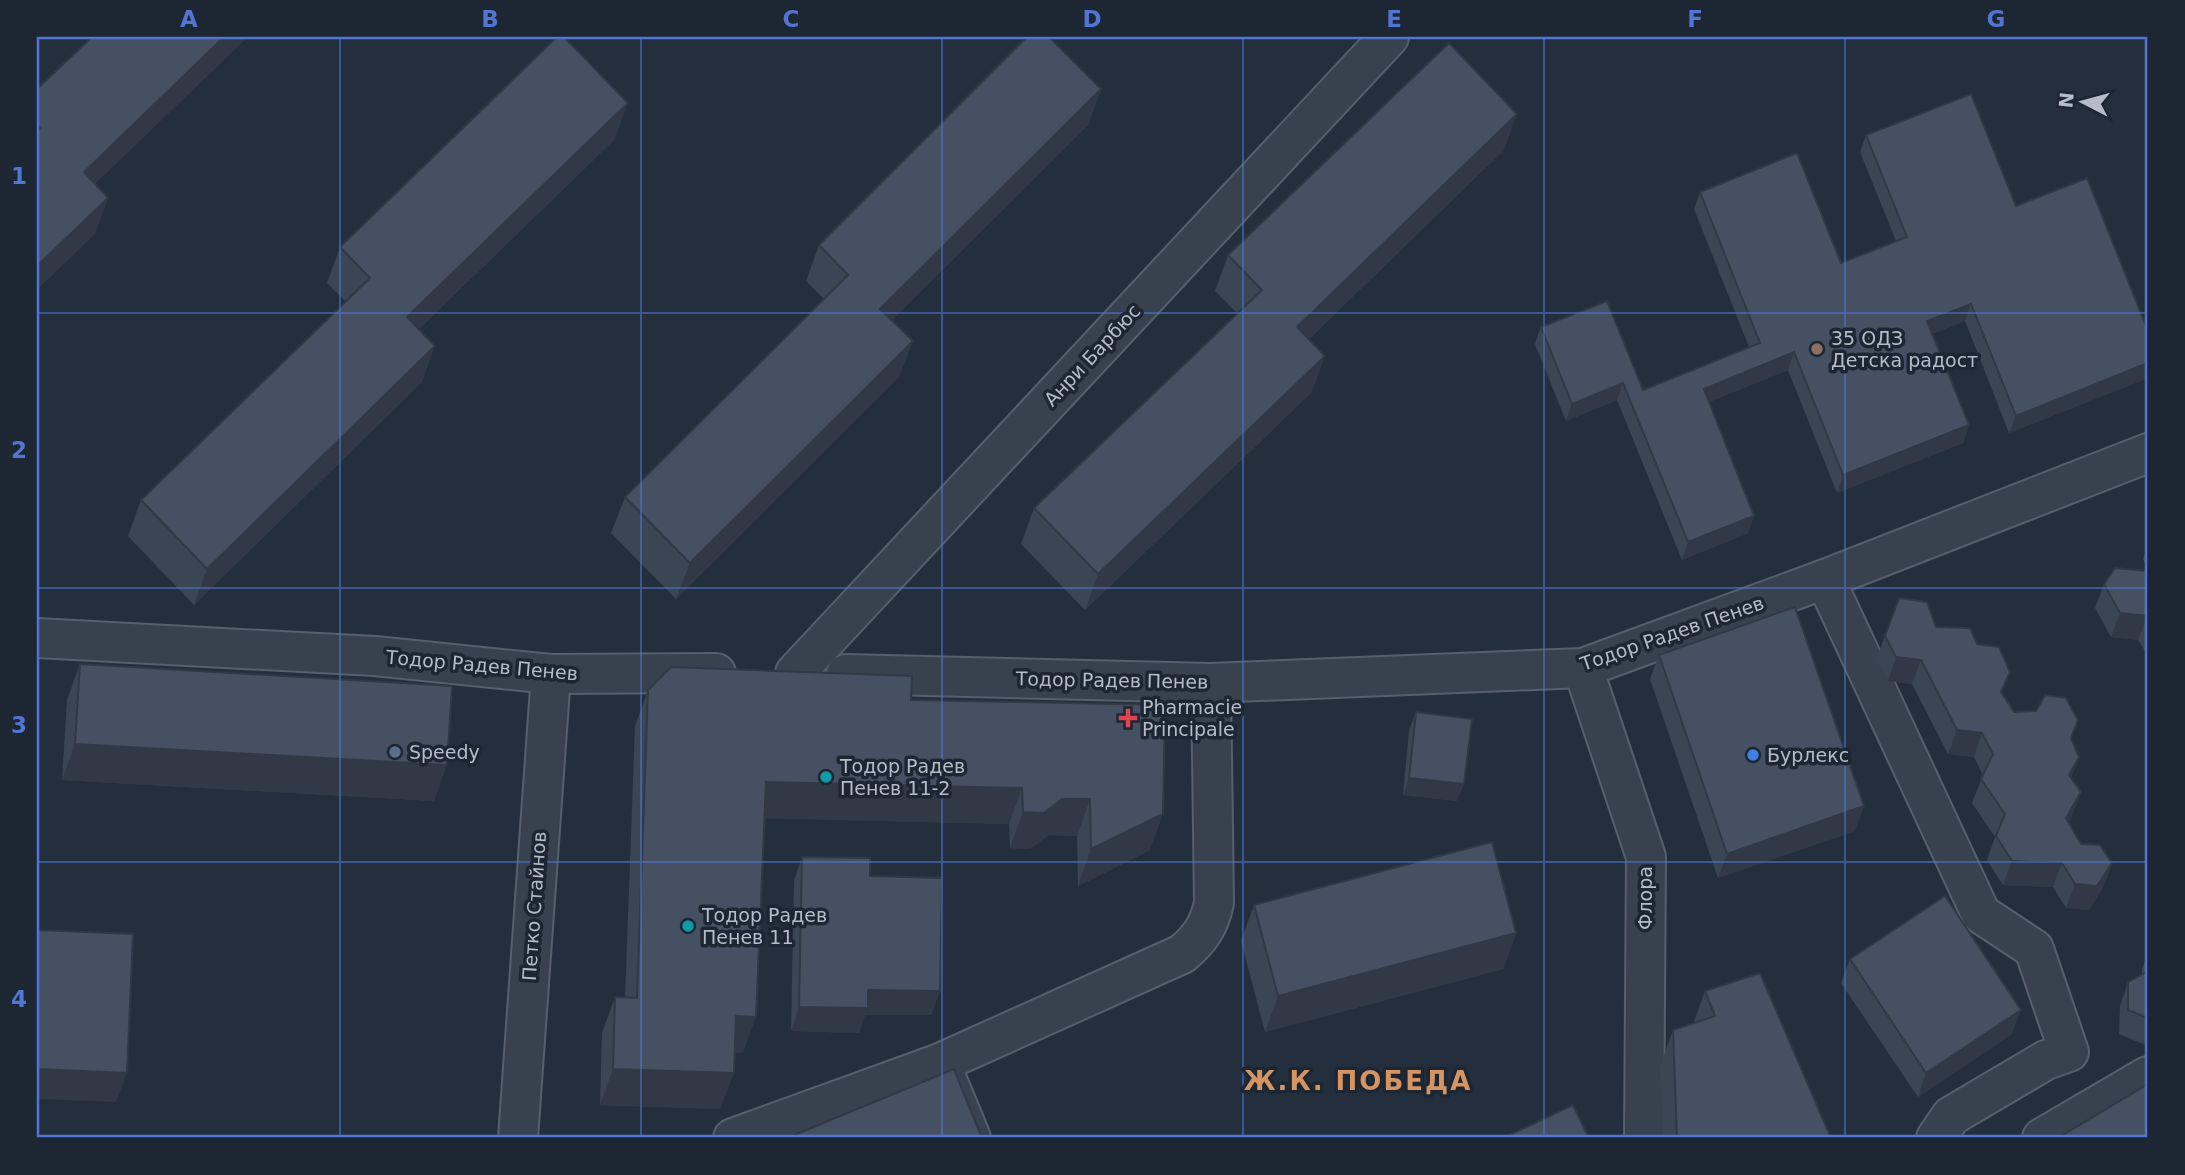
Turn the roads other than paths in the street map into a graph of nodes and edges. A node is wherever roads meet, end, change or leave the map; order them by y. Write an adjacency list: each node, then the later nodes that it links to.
1 (1389, 37): 6 (street, Анри Барбюс)
2 (2148, 453): 3 (street, Тодор Радев Пенев)
3 (1825, 579): 5 (street, Тодор Радев Пенев); 15 (street)
4 (37, 638): 7 (street, Тодор Радев Пенев)
5 (1583, 668): 8 (street, Тодор Радев Пенев); 14 (street, Флора)
6 (794, 673): 7 (street, Тодор Радев Пенев); 8 (street, Тодор Радев Пенев)
7 (551, 674): 11 (street, Петко Стайнов)
8 (1211, 683): 9 (street)
9 (940, 1063): 12 (street); 13 (street)
10 (2148, 1076): 16 (street)
11 (518, 1138)
12 (733, 1138)
13 (971, 1138)
14 (1644, 1138)
15 (1936, 1138)
16 (2042, 1138)

